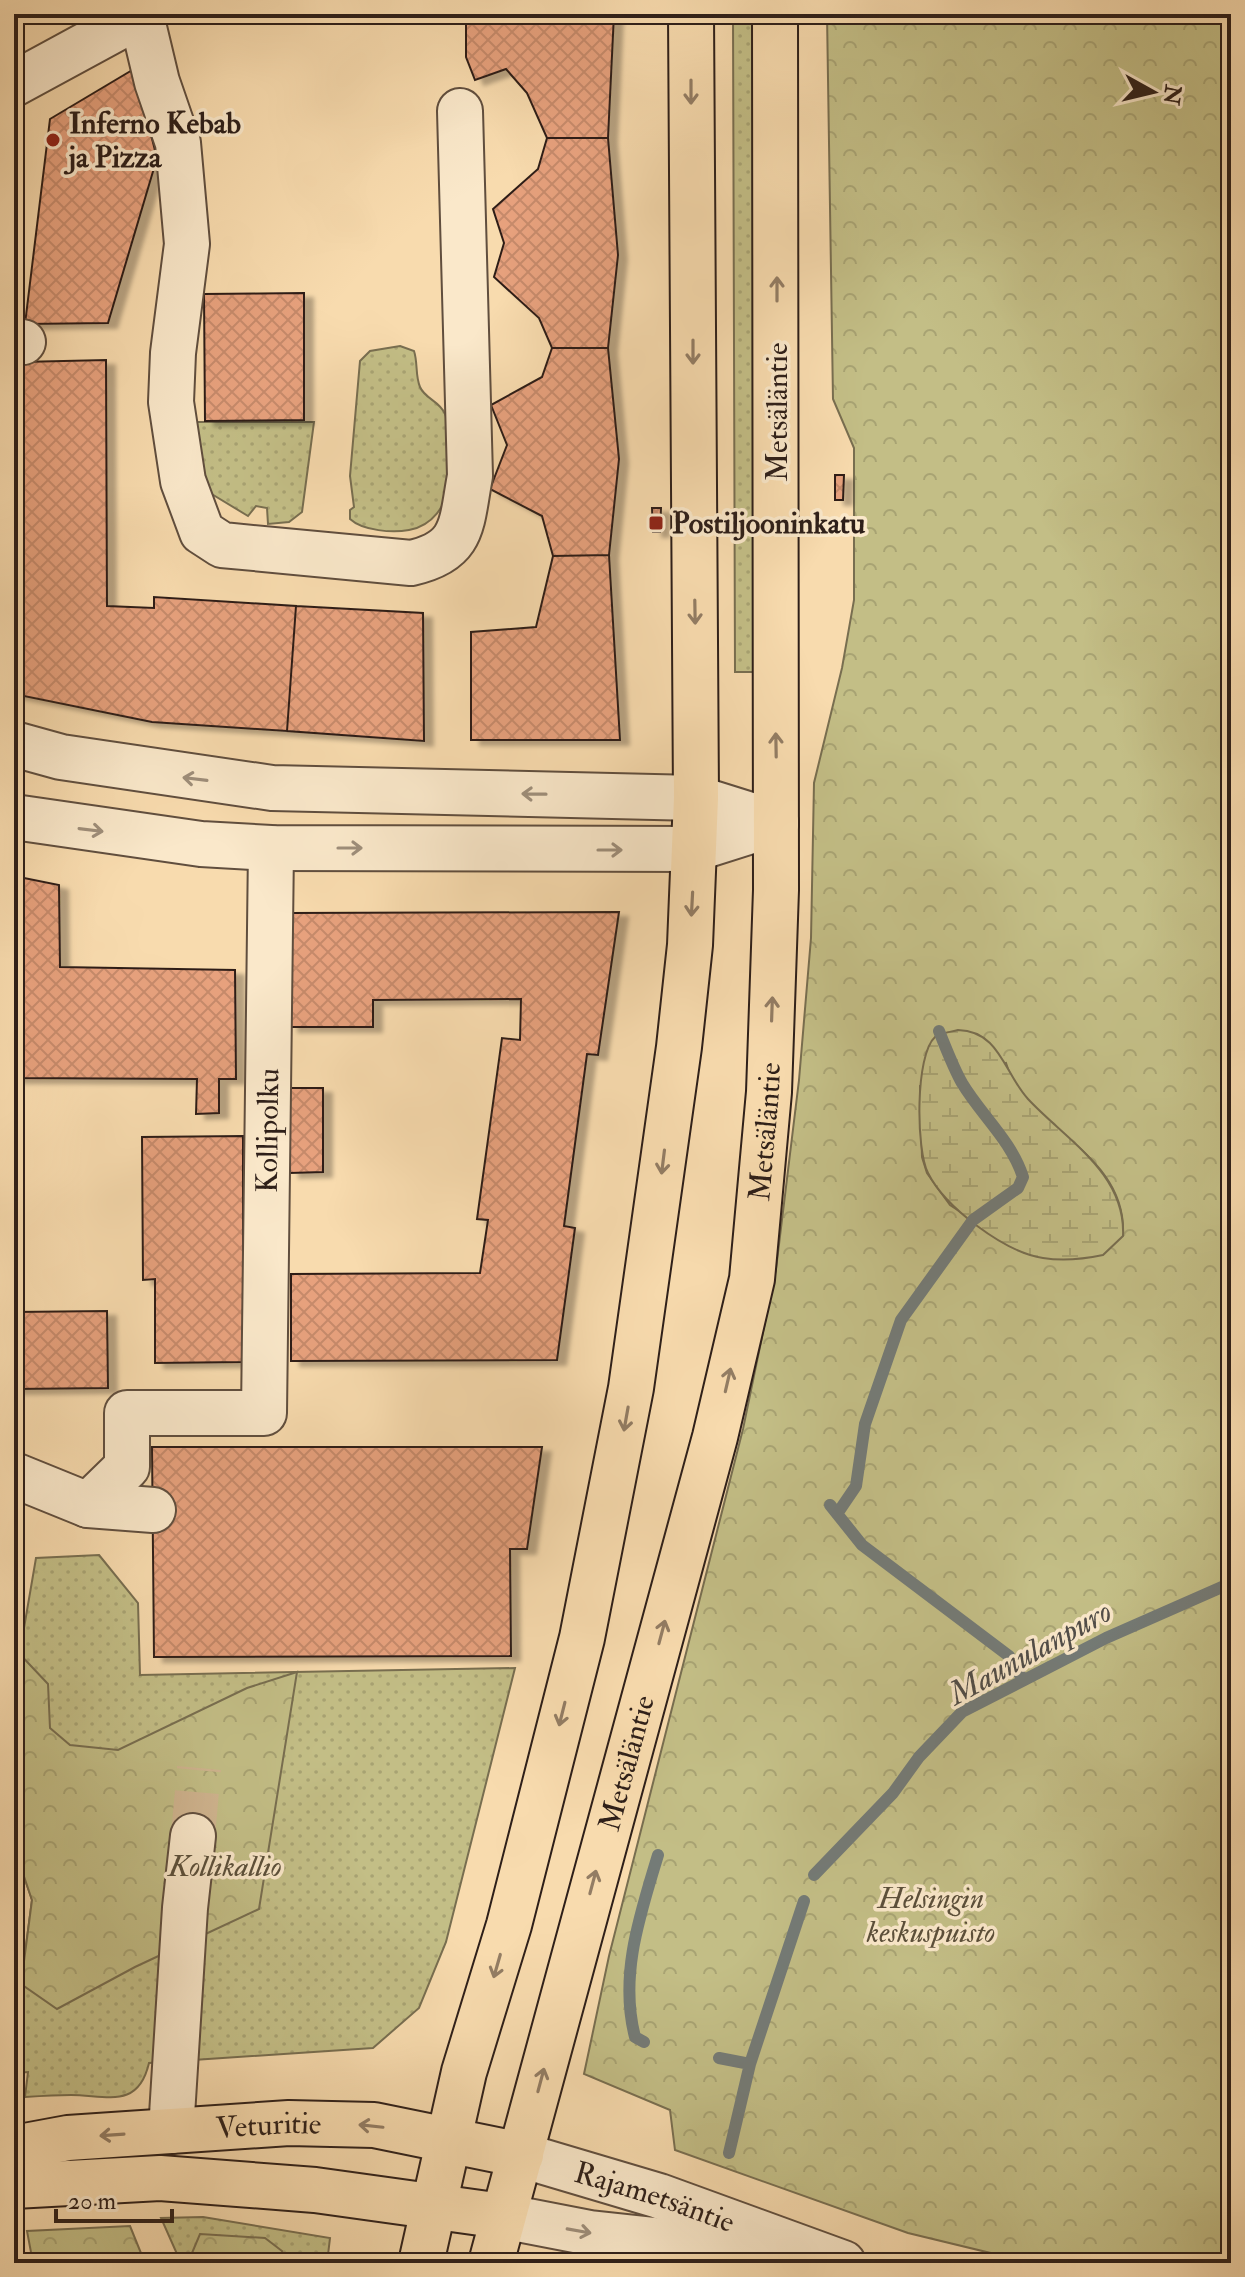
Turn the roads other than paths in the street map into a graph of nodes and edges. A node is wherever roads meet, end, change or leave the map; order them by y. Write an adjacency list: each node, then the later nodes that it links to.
1 (691, 14): 7 (main road, one-way to 7)
2 (775, 14): 9 (main road, Metsäläntie, one-way to 2)
3 (142, 15): 4 (street); 5 (street)
4 (14, 84)
5 (460, 111)
6 (14, 744): 7 (street, one-way to 6)
7 (696, 798): 9 (street); 11 (main road)
8 (14, 817): 10 (street, one-way to 10)
9 (776, 823): 11 (street); 19 (main road, Metsäläntie, one-way to 9)
10 (271, 848): 11 (street, one-way to 11); 13 (street, Kollipolku)
11 (694, 849): 17 (main road, one-way to 17)
12 (14, 1475): 13 (street)
13 (88, 1505): 14 (street)
14 (153, 1510)
15 (193, 1836): 16 (street)
16 (171, 2131): 17 (main road, Veturitie, one-way to 16); 18 (main road, Veturitie, one-way to 18)
17 (448, 2140): 19 (main road, Veturitie); 21 (main road)
18 (14, 2148)
19 (521, 2155): 22 (main road, Metsäläntie); 23 (street, Rajametsäntie)
20 (14, 2186): 21 (main road, Veturitie)
21 (434, 2206): 22 (main road, Veturitie); 24 (main road)
22 (502, 2216): 23 (street, Rajametsäntie, one-way to 23); 25 (main road, Metsäläntie)
23 (837, 2261)
24 (421, 2263)
25 (491, 2263)

